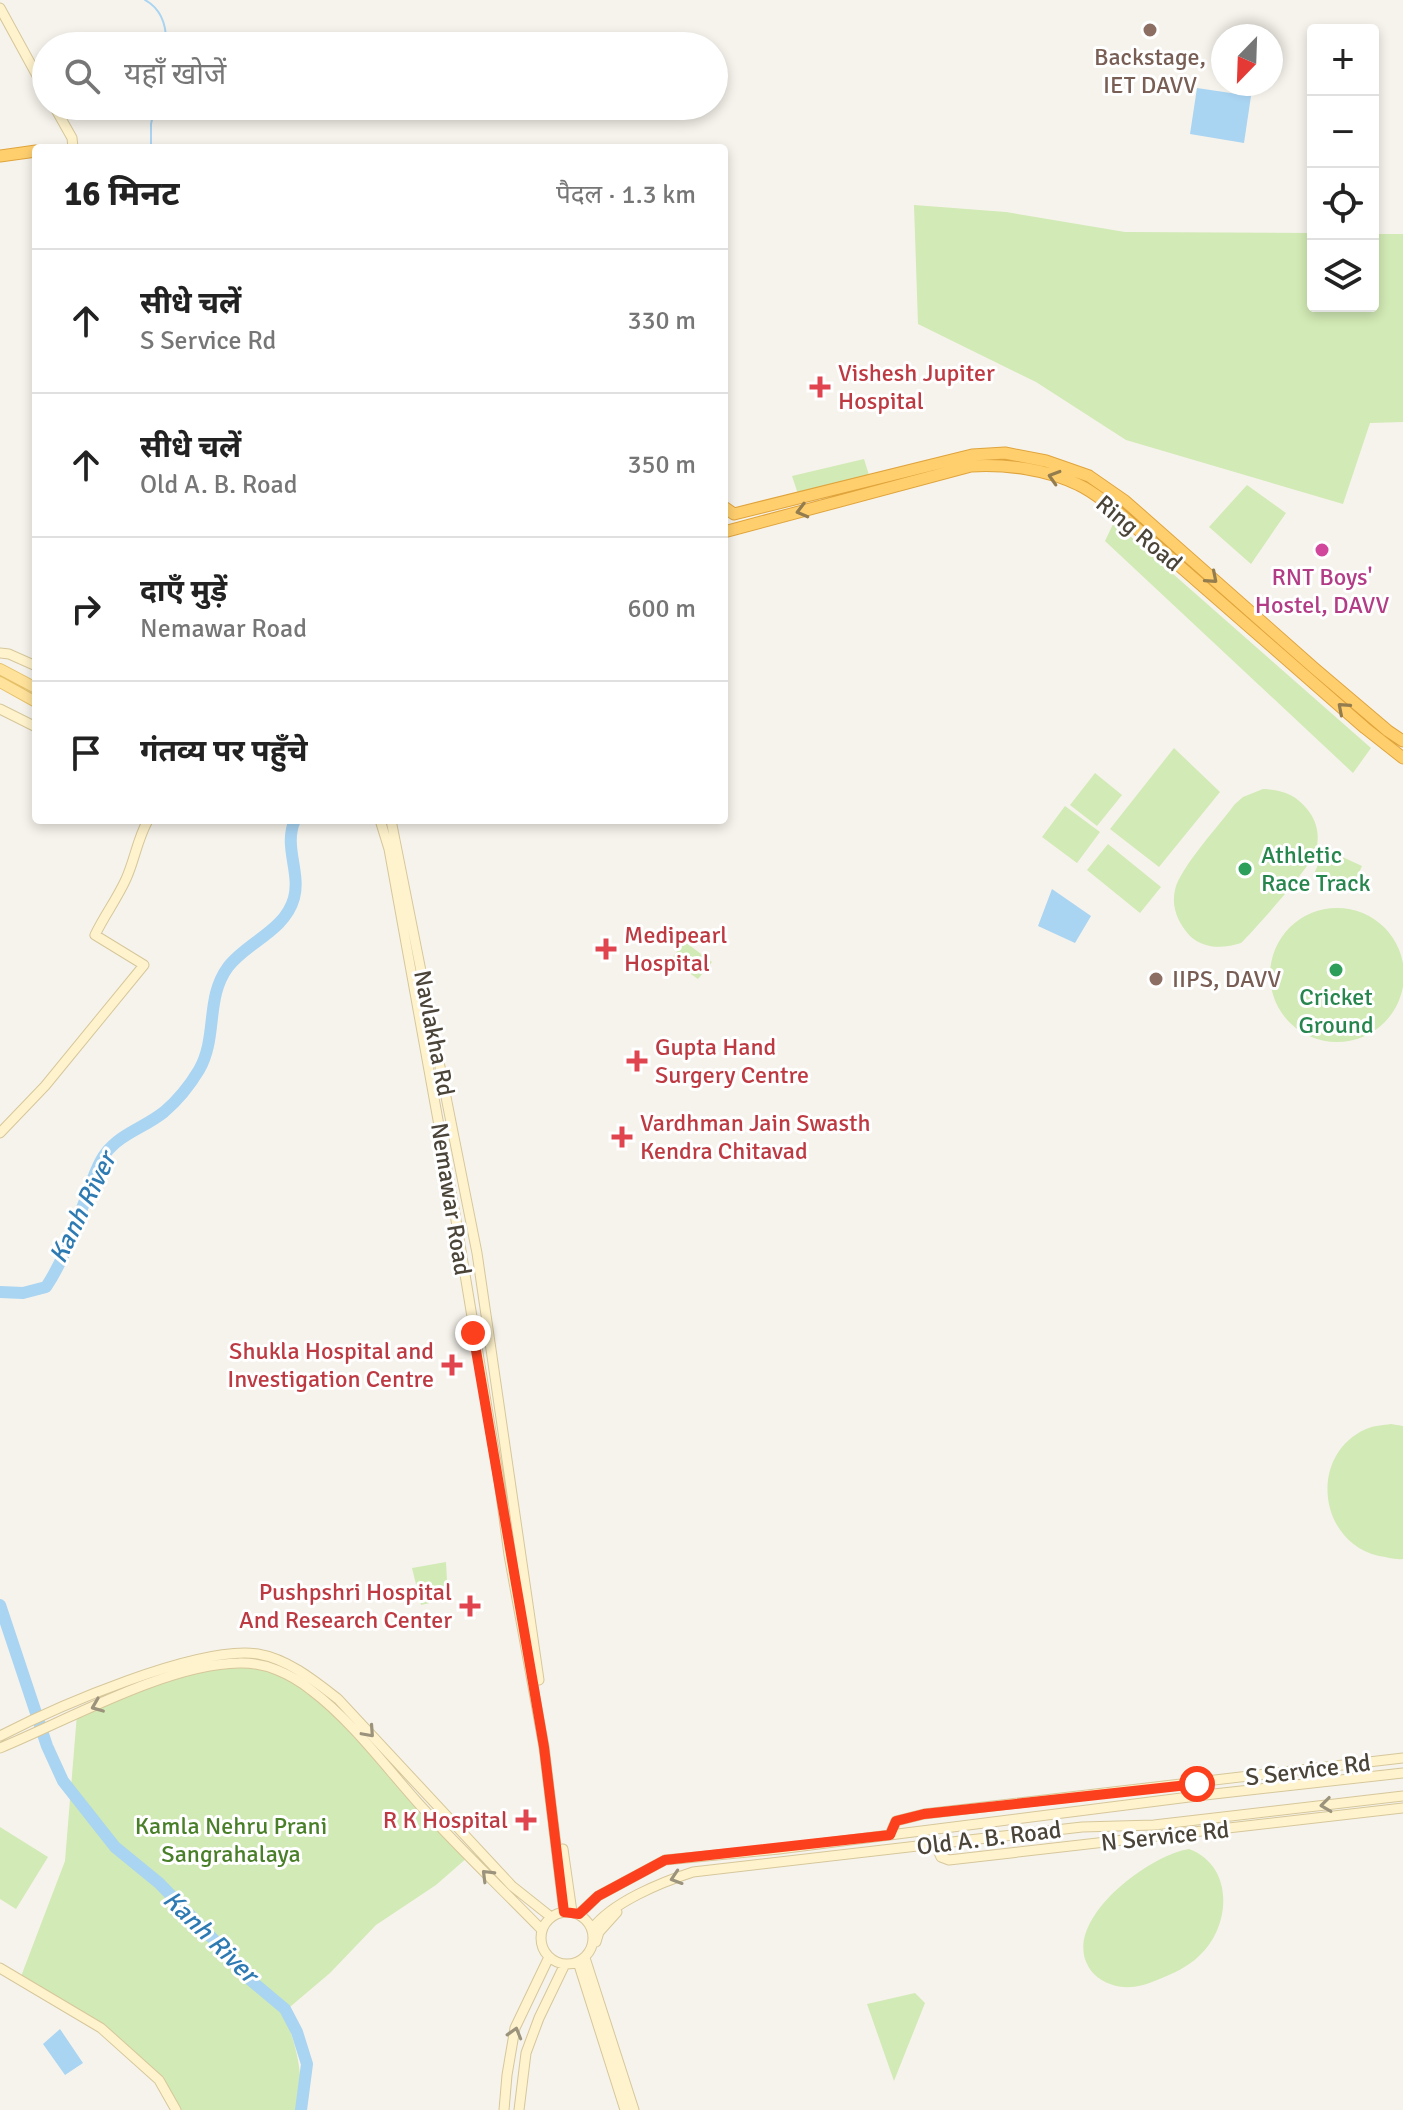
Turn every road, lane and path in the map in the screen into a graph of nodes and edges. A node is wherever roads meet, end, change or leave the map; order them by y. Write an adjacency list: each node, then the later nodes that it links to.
1 (0, 8): 2 (main road)
2 (32, 66)
3 (62, 120): 4 (main road)
4 (73, 144)
5 (32, 152): 6 (highway)
6 (0, 159): 7 (highway)
7 (32, 159)
8 (728, 513): 19 (highway, Ring Road, one-way to 19)
9 (728, 531): 20 (highway, Ring Road, one-way to 9)
10 (0, 653): 11 (main road)
11 (32, 664)
12 (0, 669): 14 (main road)
13 (0, 682): 14 (main road)
14 (18, 685): 15 (main road); 16 (main road)
15 (32, 687)
16 (32, 698)
17 (0, 709): 18 (main road)
18 (32, 725)
19 (1403, 741)
20 (1403, 758)
21 (146, 824): 24 (main road)
22 (381, 824): 34 (main road, Nemawar Road)
23 (392, 824): 34 (main road, Navlakha Rd)
24 (0, 1133)
25 (0, 1736): 35 (main road, one-way to 35)
26 (0, 1748): 37 (main road, one-way to 26)
27 (1403, 1758): 31 (main road, S Service Rd)
28 (1403, 1773): 31 (main road, Old A. B. Road)
29 (1403, 1796): 32 (main road, Old A. B. Road, one-way to 32)
30 (1403, 1808): 32 (main road, N Service Rd)
31 (890, 1835): 34 (main road, Old A. B. Road)
32 (935, 1844): 33 (main road, Old A. B. Road, one-way to 33)
33 (625, 1904): 36 (main road, Old A. B. Road); 46 (main road)
34 (572, 1909): 35 (main road, Old A. B. Road); 36 (main road)
35 (547, 1914): 37 (main road)
36 (592, 1929): 40 (main road)
37 (542, 1930): 38 (main road)
38 (542, 1944): 39 (main road); 45 (main road)
39 (549, 1957): 41 (main road); 45 (main road)
40 (581, 1960): 41 (main road); 43 (main road); 46 (main road)
41 (565, 1964): 44 (main road)
42 (0, 1968): 47 (main road)
43 (582, 1974): 44 (main road); 50 (main road)
44 (560, 1975): 49 (main road)
45 (537, 1982): 48 (main road, one-way to 45)
46 (595, 1988): 51 (main road)
47 (176, 2110)
48 (504, 2110)
49 (519, 2110)
50 (625, 2110)
51 (634, 2110)

